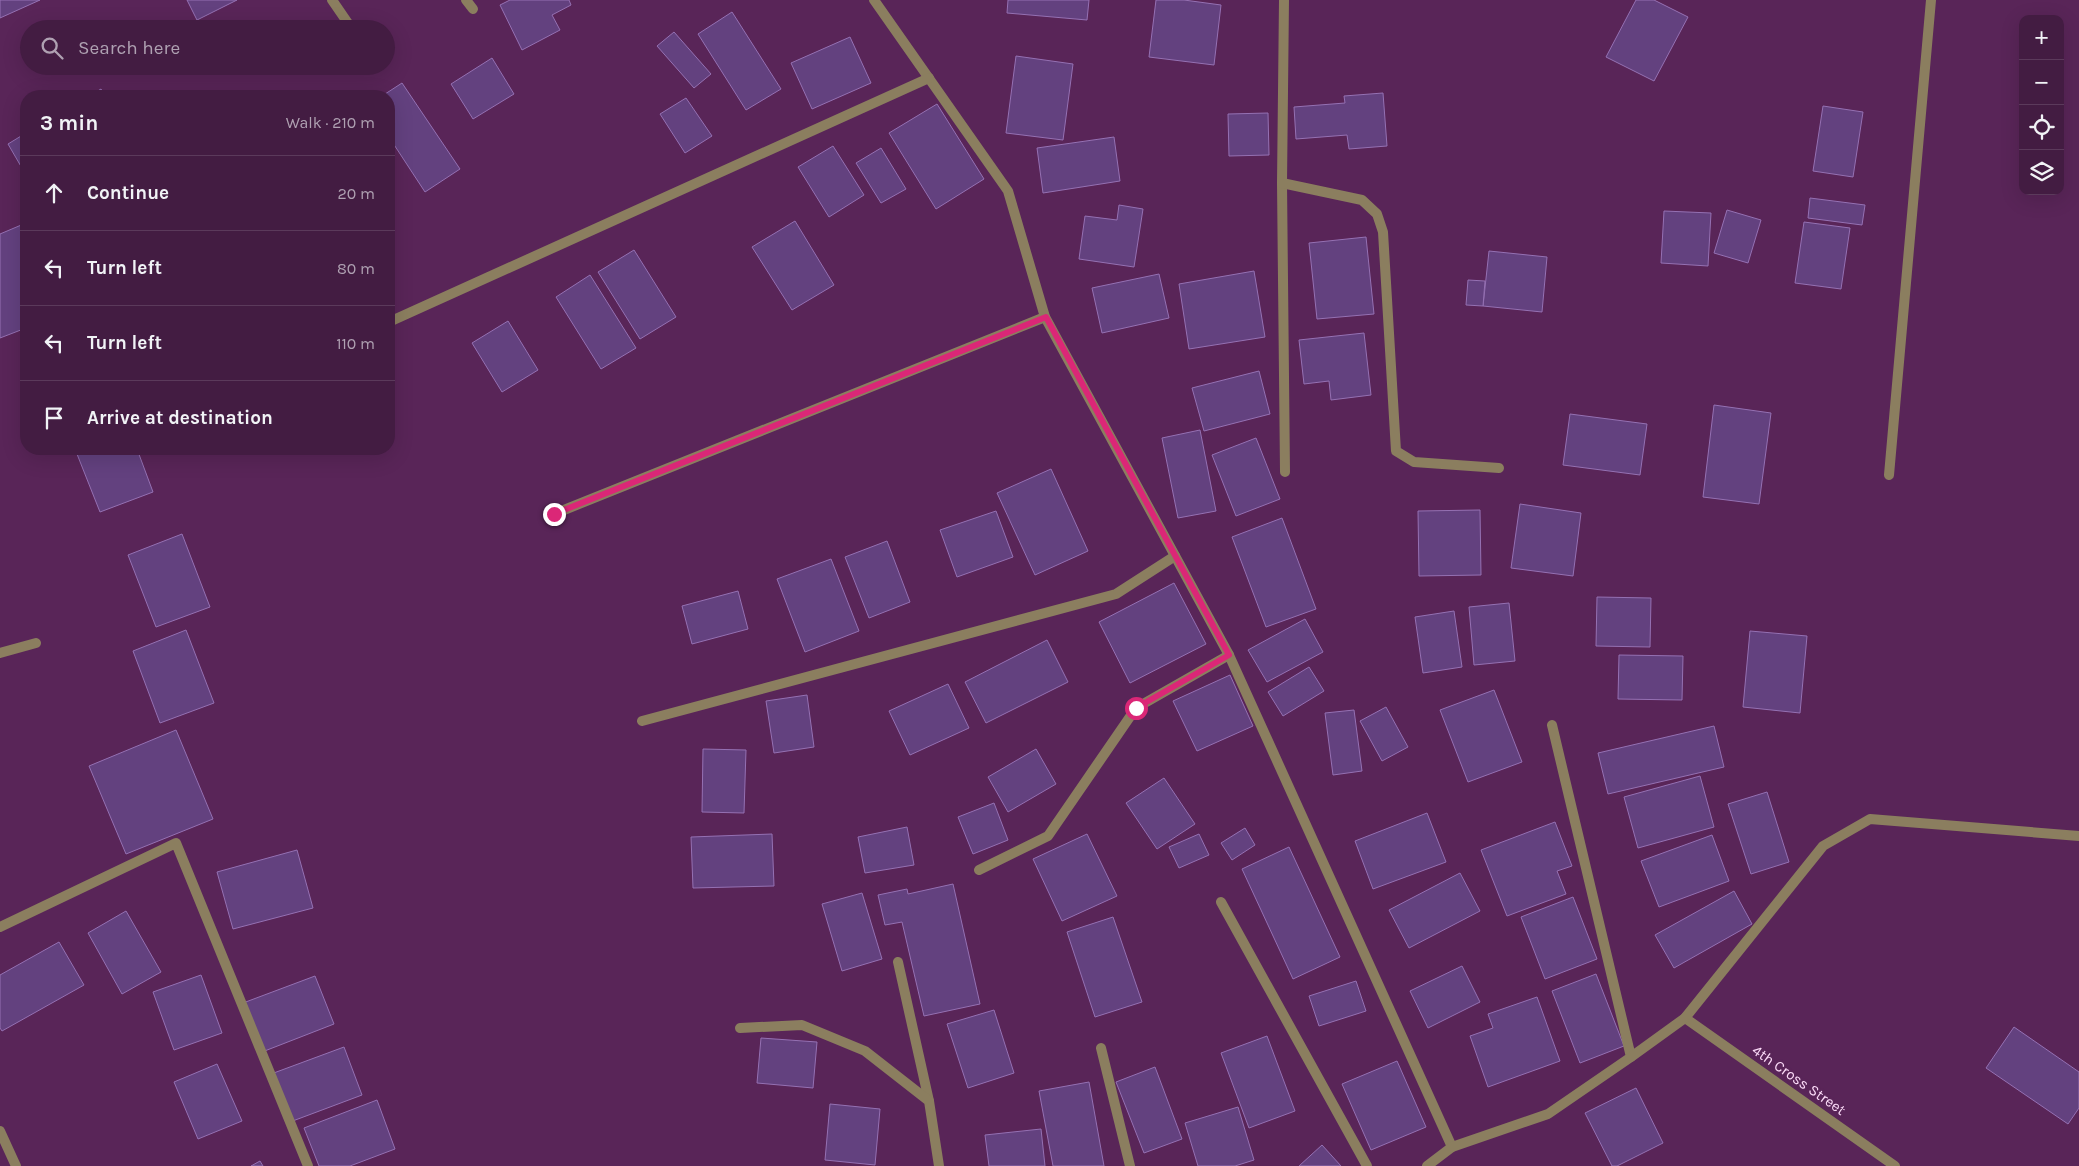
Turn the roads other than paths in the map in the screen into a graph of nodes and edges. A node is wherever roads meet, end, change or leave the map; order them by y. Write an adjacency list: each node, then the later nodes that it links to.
1 (332, 0): 5 (street)
2 (874, 0): 6 (street)
3 (1284, 0): 7 (street)
4 (1931, 0): 12 (street)
5 (346, 20)
6 (929, 78): 8 (street); 9 (street)
7 (1282, 183): 10 (street); 11 (street)
8 (1046, 317): 13 (street); 14 (street)
9 (395, 319)
10 (1499, 468)
11 (1285, 472)
12 (1889, 475)
13 (554, 514)
14 (1175, 556): 17 (street); 18 (street)
15 (36, 643): 16 (street)
16 (0, 653)
17 (1229, 655): 21 (street); 31 (street)
18 (642, 721)
19 (1552, 725): 28 (street)
20 (2079, 836): 25 (street)
21 (978, 870)
22 (1221, 902): 36 (street)
23 (0, 927): 33 (street)
24 (898, 962): 29 (street)
25 (1685, 1018): 28 (street); 38 (street, 4th Cross Street)
26 (740, 1028): 29 (street)
27 (1101, 1048): 35 (street)
28 (1632, 1057): 31 (street)
29 (929, 1101): 34 (street)
30 (0, 1131): 32 (street)
31 (1452, 1147): 37 (street)
32 (16, 1166)
33 (308, 1166)
34 (939, 1166)
35 (1130, 1166)
36 (1367, 1166)
37 (1427, 1166)
38 (1895, 1166)

